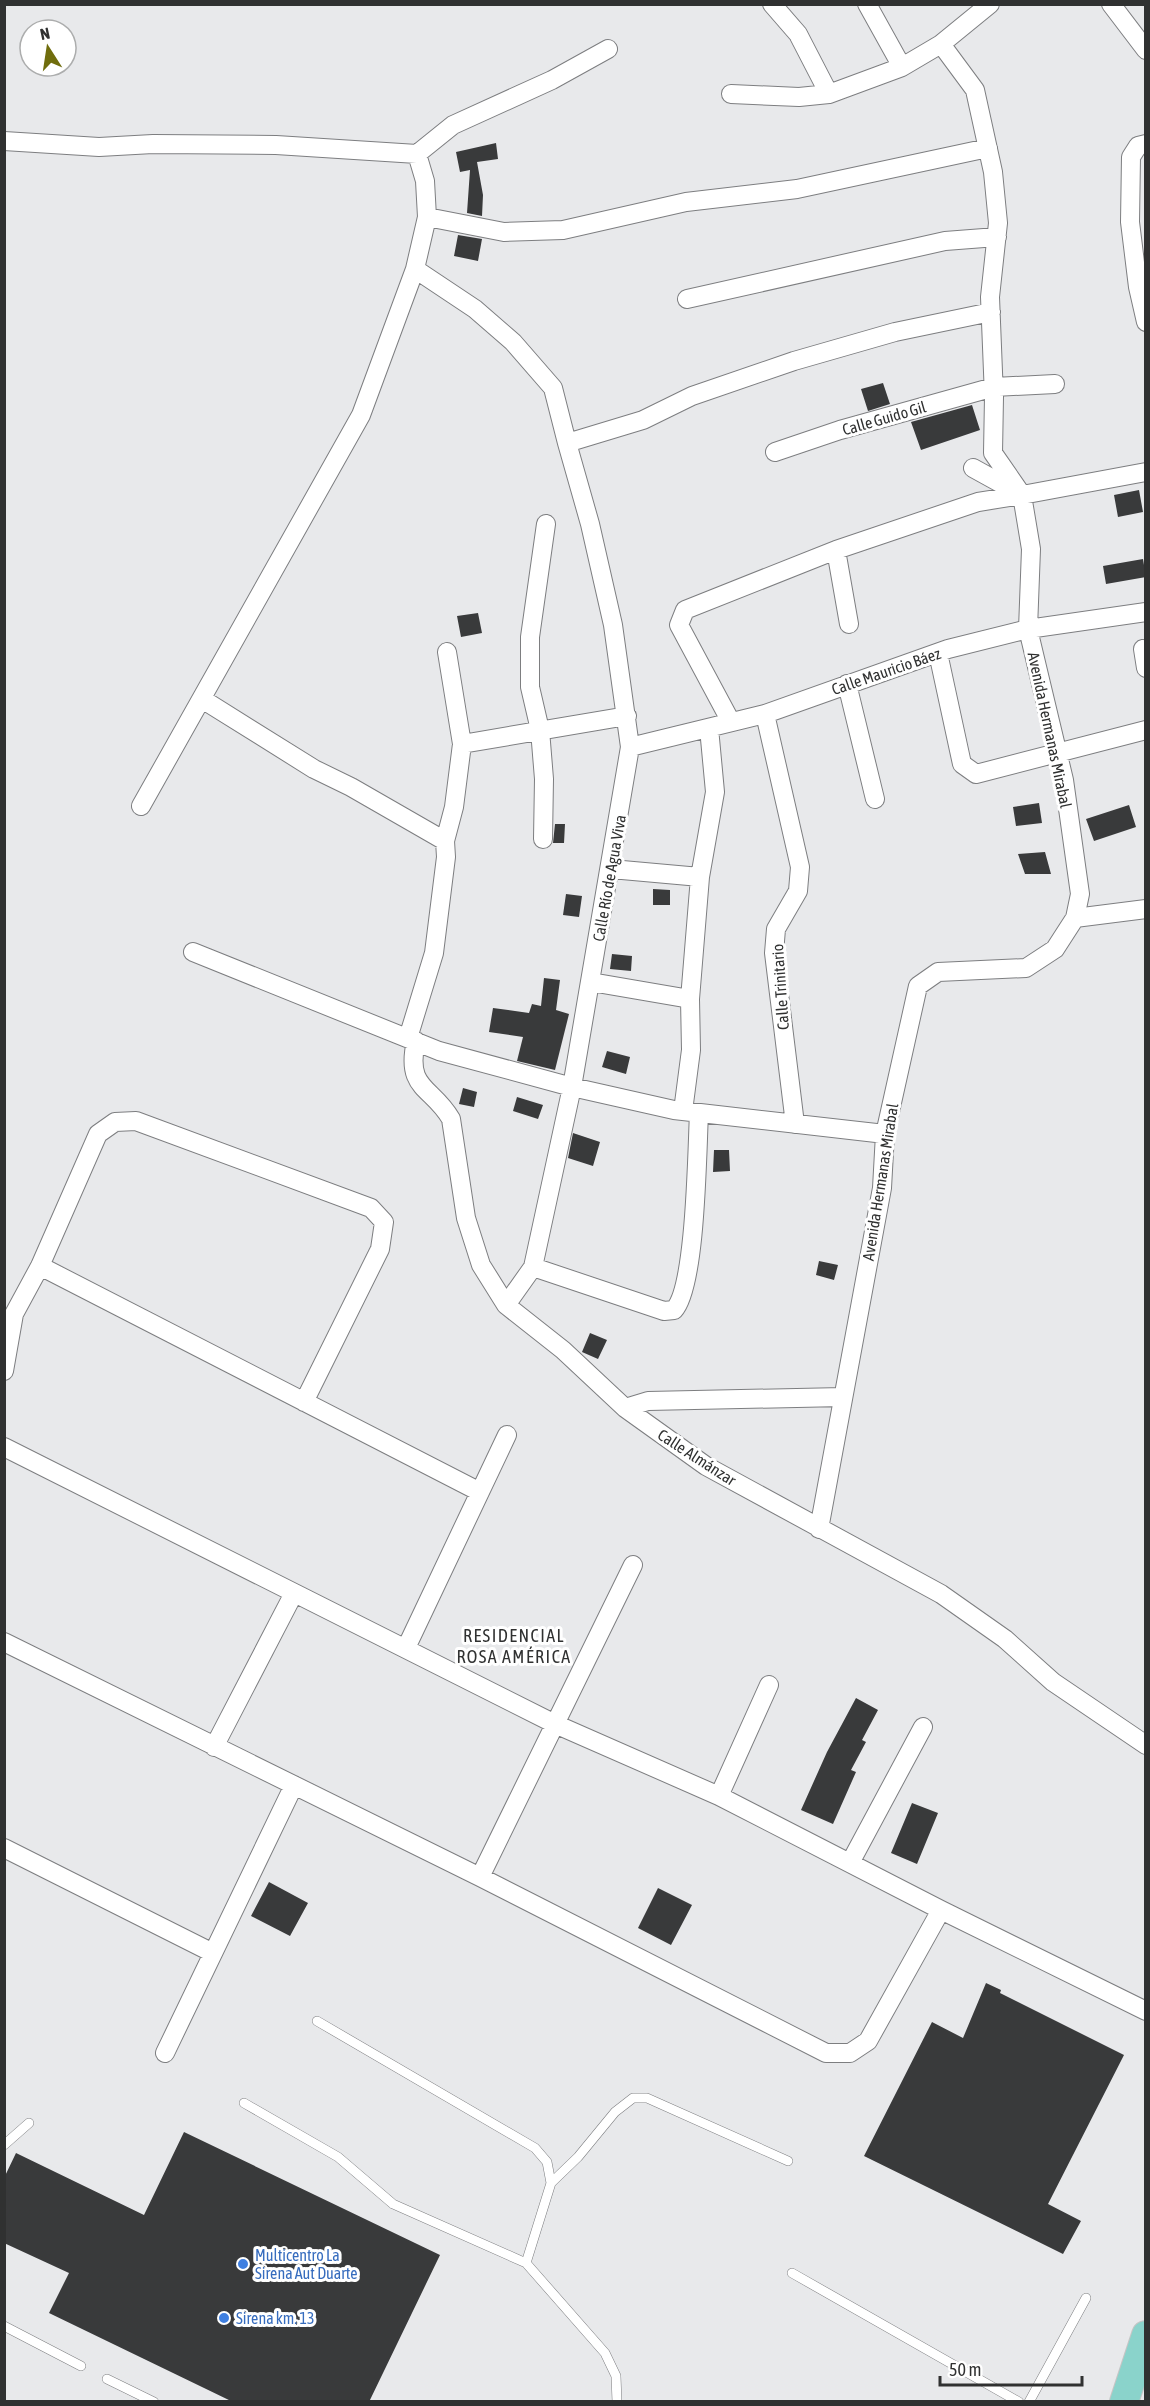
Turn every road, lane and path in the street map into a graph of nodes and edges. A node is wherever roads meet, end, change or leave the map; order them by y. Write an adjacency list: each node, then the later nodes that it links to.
1 (772, 4): 10 (street)
2 (867, 4): 8 (street)
3 (990, 4): 5 (street)
4 (1111, 4): 7 (street)
5 (941, 44): 8 (street); 13 (street, Avenida Hermanas Mirabal)
6 (608, 49): 14 (street)
7 (1146, 50)
8 (902, 67): 10 (street)
9 (731, 94): 10 (street)
10 (829, 94)
11 (4, 141): 14 (street)
12 (1146, 144): 16 (street)
13 (987, 148): 15 (street); 17 (street, Avenida Hermanas Mirabal)
14 (417, 154): 15 (street)
15 (427, 217): 18 (street)
16 (1138, 219): 19 (street)
17 (997, 237): 20 (street); 21 (street, Avenida Hermanas Mirabal)
18 (415, 269): 25 (street, Calle Río de Agua Viva); 40 (street)
19 (1142, 286): 22 (street)
20 (687, 299)
21 (991, 312): 24 (street, Avenida Hermanas Mirabal); 25 (street)
22 (1146, 321)
23 (1055, 384): 24 (street, Calle Guido Gil)
24 (994, 387): 26 (street, Calle Guido Gil); 29 (street, Avenida Hermanas Mirabal)
25 (567, 443): 42 (street, Calle Río de Agua Viva)
26 (775, 453)
27 (973, 468): 29 (street)
28 (1146, 472): 29 (street)
29 (1022, 495): 31 (street); 34 (street, Avenida Hermanas Mirabal)
30 (546, 524): 45 (street)
31 (836, 550): 33 (street); 43 (street)
32 (1146, 612): 34 (street, Calle Mauricio Báez)
33 (849, 624)
34 (1028, 629): 37 (street, Calle Mauricio Báez); 49 (street, Avenida Hermanas Mirabal)
35 (1143, 649): 38 (street)
36 (447, 652): 47 (street, Calle Almánzar)
37 (938, 653): 39 (street, Calle Mauricio Báez); 49 (street)
38 (1146, 668)
39 (847, 684): 41 (street, Calle Mauricio Báez); 50 (street)
40 (202, 699): 51 (street); 53 (street)
41 (765, 714): 43 (street, Calle Mauricio Báez); 64 (street, Calle Trinitario)
42 (627, 716): 45 (street); 48 (street, Calle Río de Agua Viva)
43 (731, 722): 44 (street, Calle Mauricio Báez)
44 (709, 728): 48 (street, Calle Mauricio Báez); 55 (street)
45 (540, 730): 47 (street); 52 (street)
46 (1146, 730): 49 (street)
47 (462, 744): 53 (street, Calle Almánzar)
48 (630, 747): 54 (street, Calle Río de Agua Viva)
49 (1057, 754): 57 (street, Avenida Hermanas Mirabal)
50 (875, 799)
51 (141, 806)
52 (543, 839)
53 (445, 841): 61 (street, Calle Almánzar)
54 (611, 869): 55 (street); 59 (street, Calle Río de Agua Viva)
55 (700, 877): 60 (street)
56 (1146, 909): 57 (street)
57 (1075, 918): 65 (street, Avenida Hermanas Mirabal)
58 (193, 952): 61 (street)
59 (591, 982): 60 (street); 62 (street, Calle Río de Agua Viva)
60 (690, 999): 63 (street)
61 (412, 1040): 62 (street); 68 (street, Calle Almánzar)
62 (572, 1087): 63 (street); 67 (street, Calle Río de Agua Viva)
63 (691, 1112): 64 (street); 67 (street)
64 (795, 1124): 65 (street)
65 (885, 1134): 70 (street, Avenida Hermanas Mirabal)
66 (40, 1266): 69 (street); 71 (street); 71 (street)
67 (532, 1267): 68 (street, Calle Río de Agua Viva)
68 (506, 1305): 72 (street, Calle Almánzar)
69 (4, 1371)
70 (843, 1397): 72 (street); 76 (street, Avenida Hermanas Mirabal)
71 (304, 1402): 75 (street)
72 (625, 1408): 76 (street, Calle Almánzar)
73 (507, 1435): 75 (street)
74 (4, 1447): 78 (street)
75 (480, 1492): 80 (street)
76 (819, 1529): 84 (street, Calle Almánzar)
77 (633, 1565): 82 (street)
78 (294, 1593): 80 (street); 85 (street)
79 (4, 1642): 85 (street)
80 (406, 1648): 82 (street)
81 (769, 1685): 87 (street)
82 (555, 1724): 87 (street); 90 (street)
83 (923, 1727): 89 (street)
84 (1146, 1745)
85 (214, 1747): 86 (street)
86 (294, 1785): 90 (street); 92 (street)
87 (719, 1796): 89 (street)
88 (4, 1848): 92 (street)
89 (850, 1863): 91 (street)
90 (480, 1877): 91 (street)
91 (941, 1910): 93 (street)
92 (213, 1953): 95 (street)
93 (1146, 2011)
94 (317, 2021): 100 (lane)
95 (165, 2053)
96 (244, 2103): 101 (lane)
97 (29, 2123): 98 (lane)
98 (4, 2145)
99 (788, 2161): 100 (lane)
100 (551, 2183): 101 (lane)
101 (526, 2263): 110 (lane)
102 (792, 2273): 111 (lane)
103 (1086, 2298): 112 (lane)
104 (4, 2326): 106 (lane)
105 (1146, 2335): 113 (main road)
106 (81, 2366)
107 (107, 2379): 108 (lane)
108 (142, 2399): 109 (lane)
109 (154, 2402)
110 (617, 2402)
111 (1018, 2402)
112 (1029, 2402)
113 (1124, 2402)

